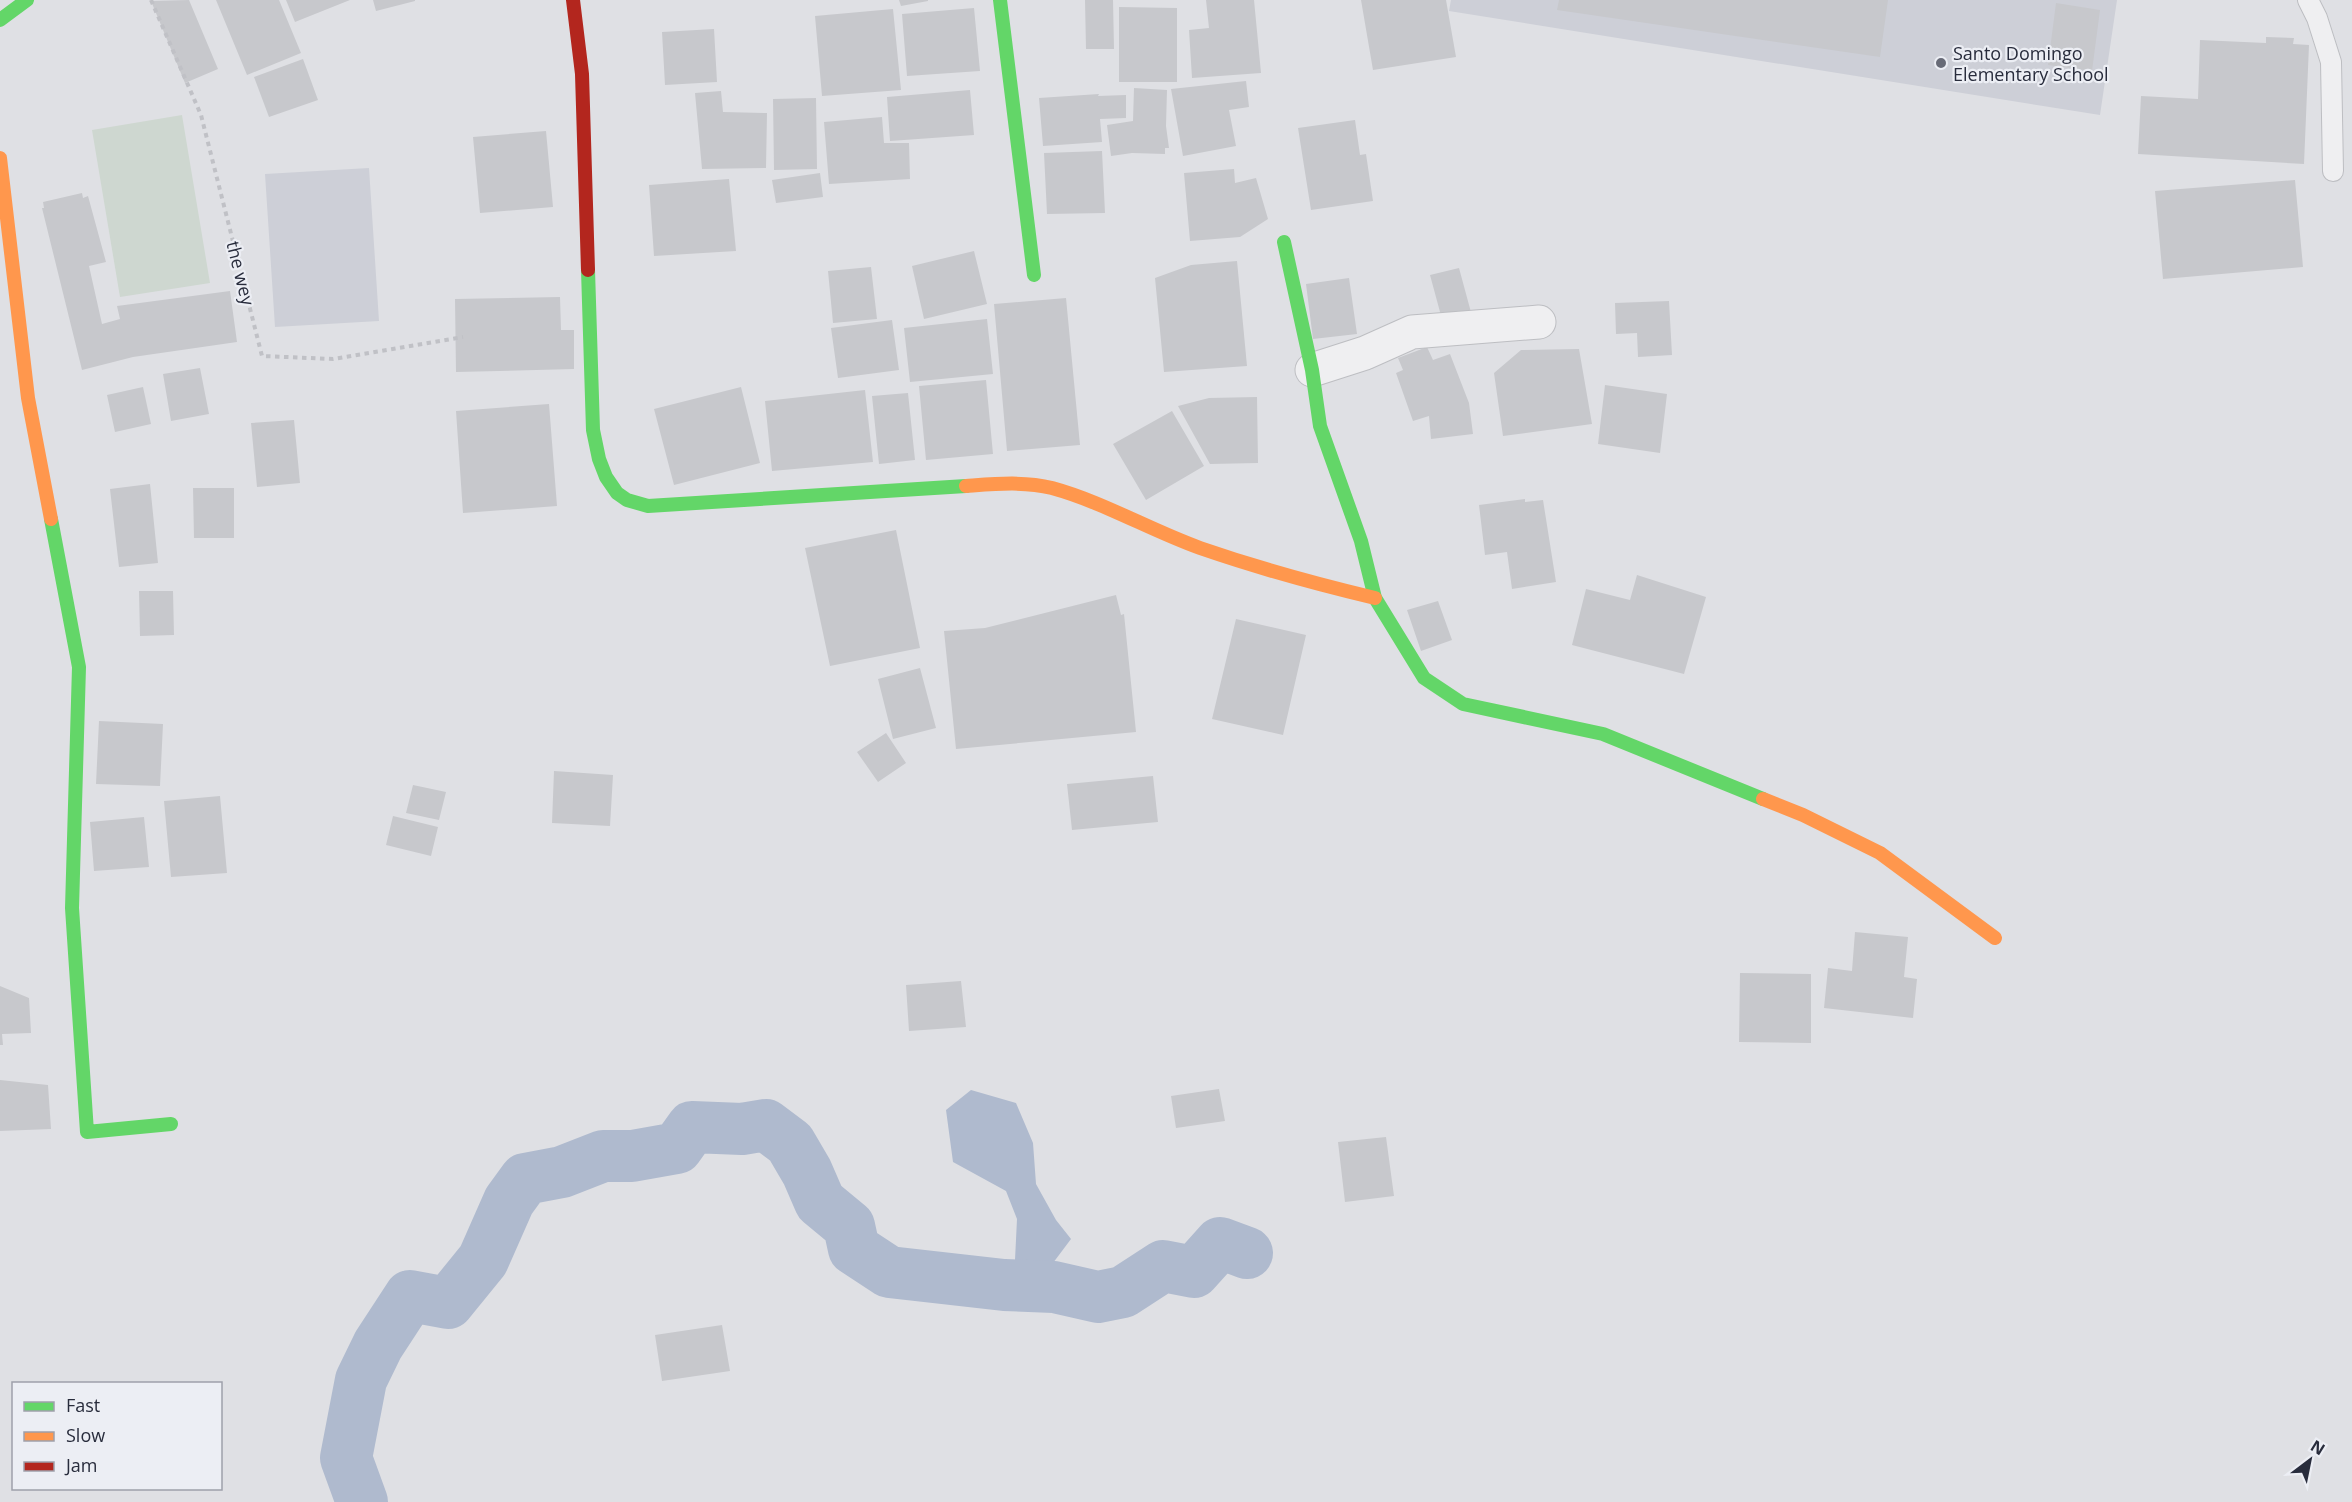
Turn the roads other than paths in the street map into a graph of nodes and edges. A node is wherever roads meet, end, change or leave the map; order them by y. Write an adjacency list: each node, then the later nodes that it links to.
1 (27, 0): 5 (street)
2 (573, 0): 12 (street)
3 (1000, 0): 9 (street)
4 (2308, 0): 7 (lane)
5 (0, 20)
6 (0, 158): 14 (street)
7 (2332, 171)
8 (1284, 242): 11 (street)
9 (1034, 275)
10 (1539, 322): 11 (street)
11 (1312, 370): 12 (street)
12 (1375, 598): 13 (street)
13 (1995, 938)
14 (171, 1124)

